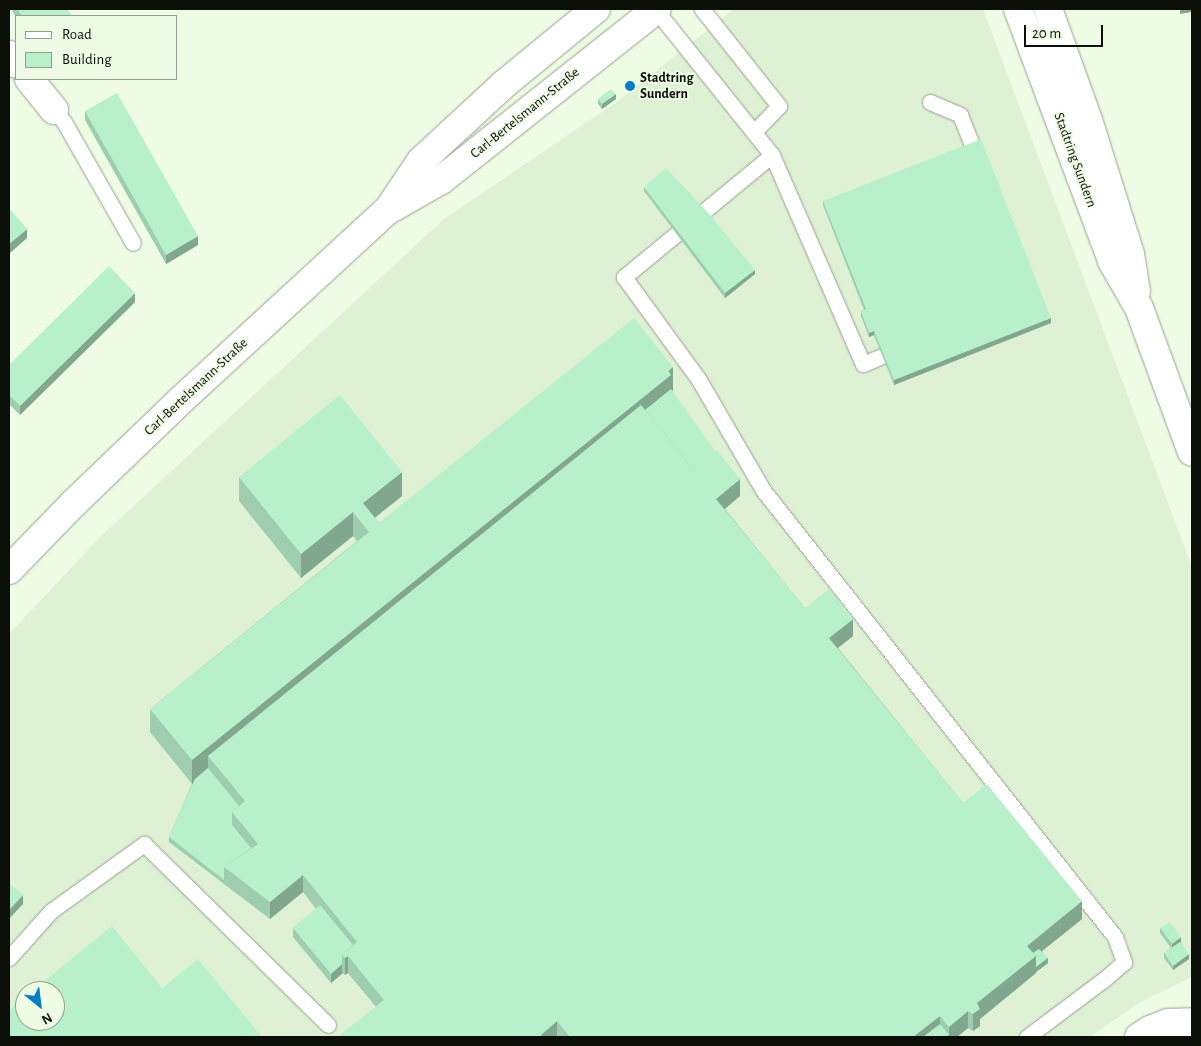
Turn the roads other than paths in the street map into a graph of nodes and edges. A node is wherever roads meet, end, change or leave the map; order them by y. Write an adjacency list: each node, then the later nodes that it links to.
1 (596, 9): 12 (main road, Carl-Bertelsmann-Straße)
2 (656, 9): 9 (lane); 12 (main road, Carl-Bertelsmann-Straße)
3 (702, 9): 9 (lane)
4 (1018, 9): 14 (main road, Stadtring Sundern)
5 (1048, 9): 14 (main road, Stadtring Sundern)
6 (30, 80): 8 (main road)
7 (930, 102): 10 (lane)
8 (54, 110): 13 (lane)
9 (754, 132): 11 (lane)
10 (973, 147)
11 (772, 155): 15 (lane); 21 (lane)
12 (388, 210): 17 (main road, Carl-Bertelsmann-Straße)
13 (133, 243)
14 (1139, 308): 16 (main road, Stadtring Sundern)
15 (882, 356)
16 (1192, 452)
17 (9, 570)
18 (9, 958): 20 (lane)
19 (1192, 1022): 22 (main road)
20 (328, 1025)
21 (1028, 1037)
22 (1139, 1037)

